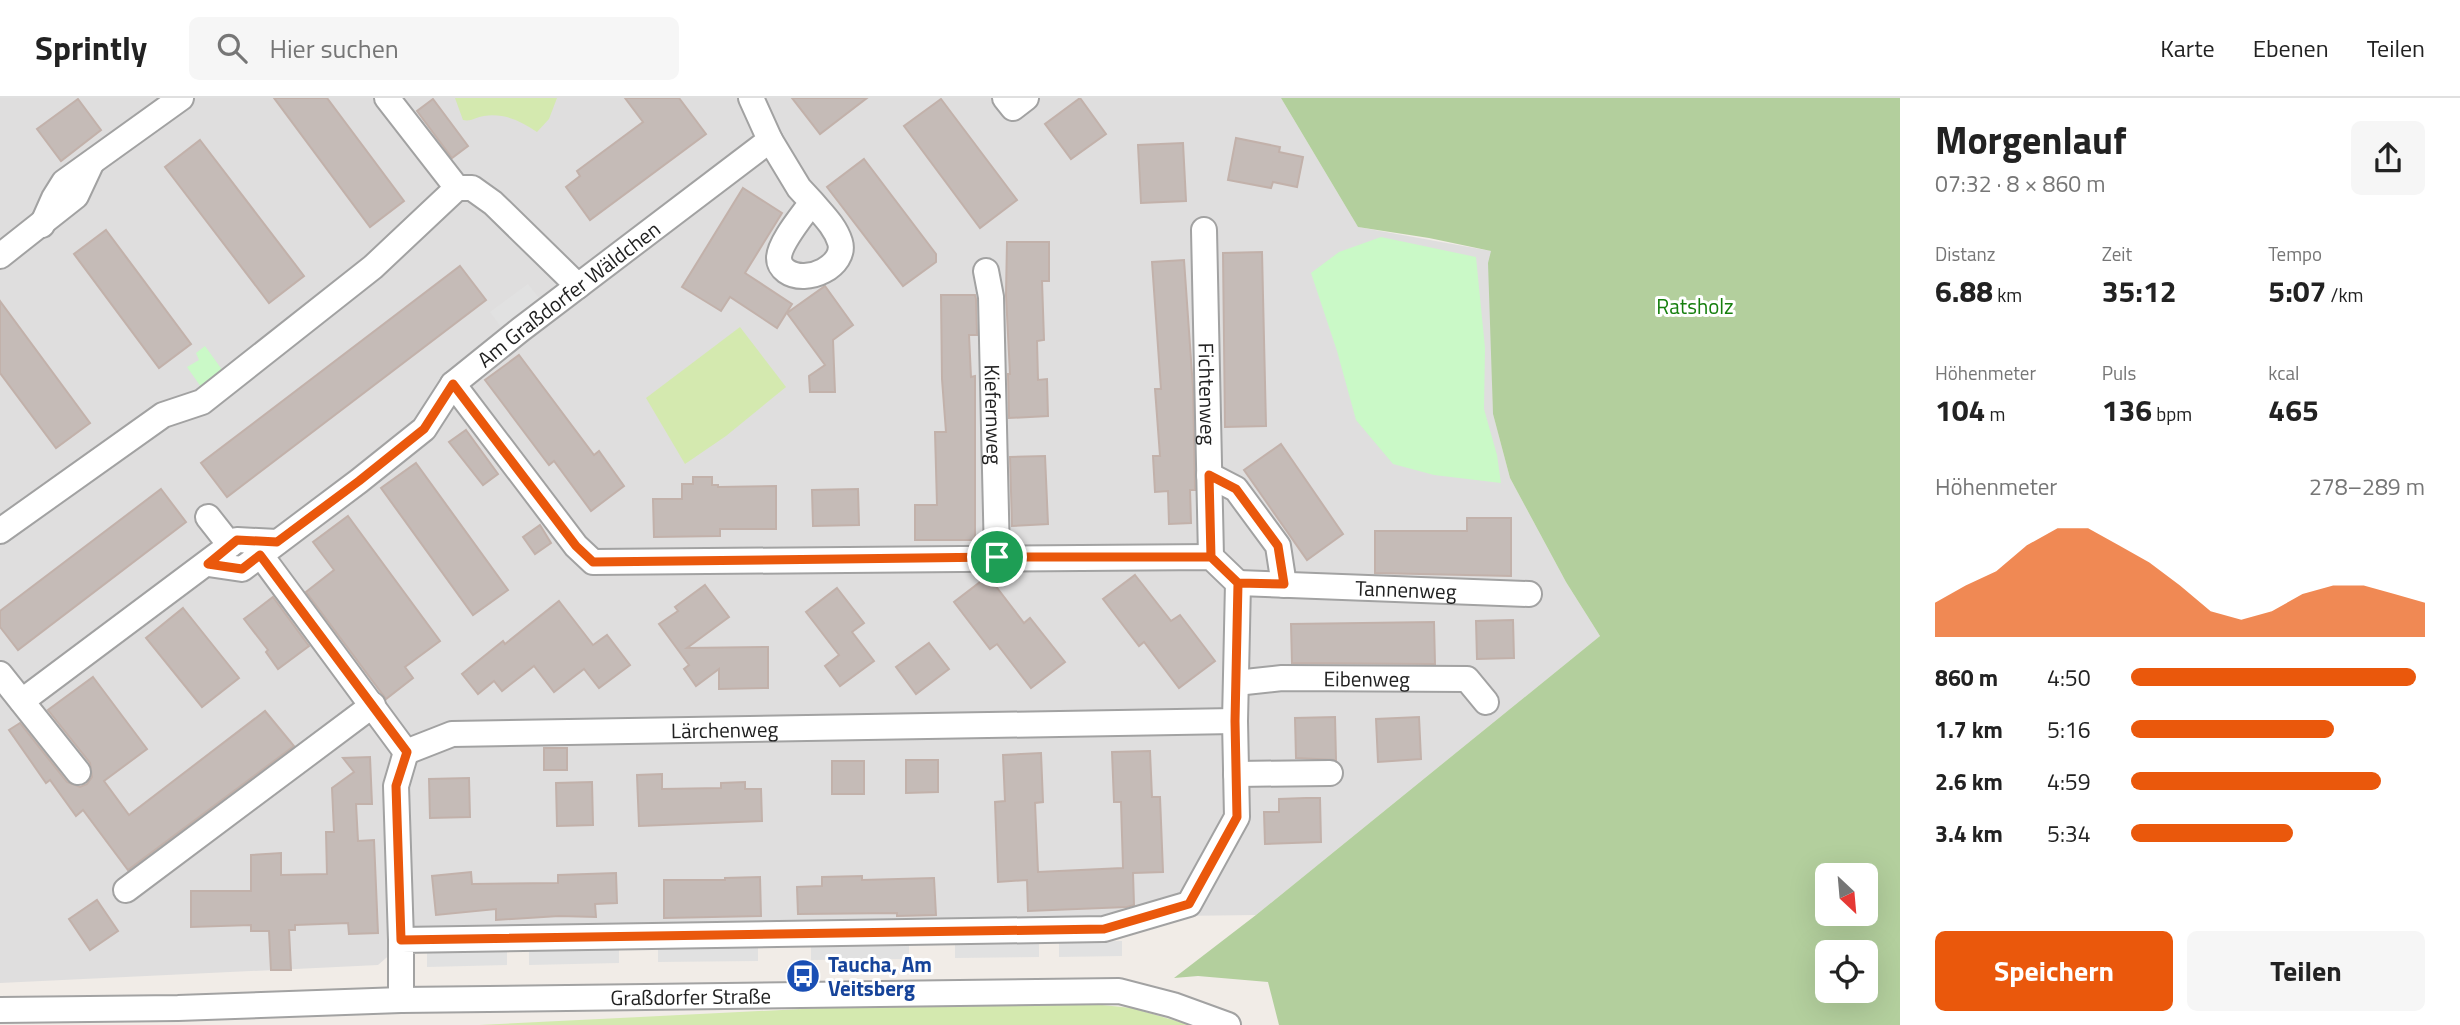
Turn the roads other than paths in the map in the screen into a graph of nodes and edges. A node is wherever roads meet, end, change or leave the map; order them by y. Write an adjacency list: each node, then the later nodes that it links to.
1 (181, 98): 10 (street)
2 (387, 98): 7 (street)
3 (751, 98): 6 (street)
4 (1005, 98): 5 (street)
5 (1026, 98)
6 (770, 140): 8 (street); 12 (street, Am Graßdorfer Wäldchen)
7 (457, 188): 12 (street); 16 (street)
8 (812, 202)
9 (1205, 230): 14 (street, Fichtenweg)
10 (0, 256)
11 (986, 271): 18 (street, Kiefernweg)
12 (578, 286): 13 (street, Am Graßdorfer Wäldchen)
13 (453, 384): 17 (street, Am Graßdorfer Wäldchen); 18 (street)
14 (1209, 475): 19 (street, Fichtenweg); 21 (street)
15 (208, 517): 17 (street)
16 (0, 531)
17 (254, 546): 25 (street, Am Graßdorfer Wäldchen); 27 (street)
18 (997, 557): 19 (street)
19 (1211, 557): 20 (street)
20 (1238, 583): 21 (street, Tannenweg); 24 (street)
21 (1284, 584): 22 (street, Tannenweg)
22 (1529, 594)
23 (0, 674): 25 (street)
24 (1236, 683): 26 (street, Eibenweg); 28 (street)
25 (22, 701): 30 (street)
26 (1486, 702)
27 (373, 705): 29 (street); 33 (street)
28 (1235, 721): 29 (street, Lärchenweg); 32 (street)
29 (407, 752): 34 (street)
30 (78, 772)
31 (1330, 773): 32 (street)
32 (1236, 774): 34 (street)
33 (126, 890)
34 (401, 940): 35 (street)
35 (401, 1000): 36 (street, Graßdorfer Straße); 37 (street, Graßdorfer Straße)
36 (0, 1010)
37 (1228, 1025)

